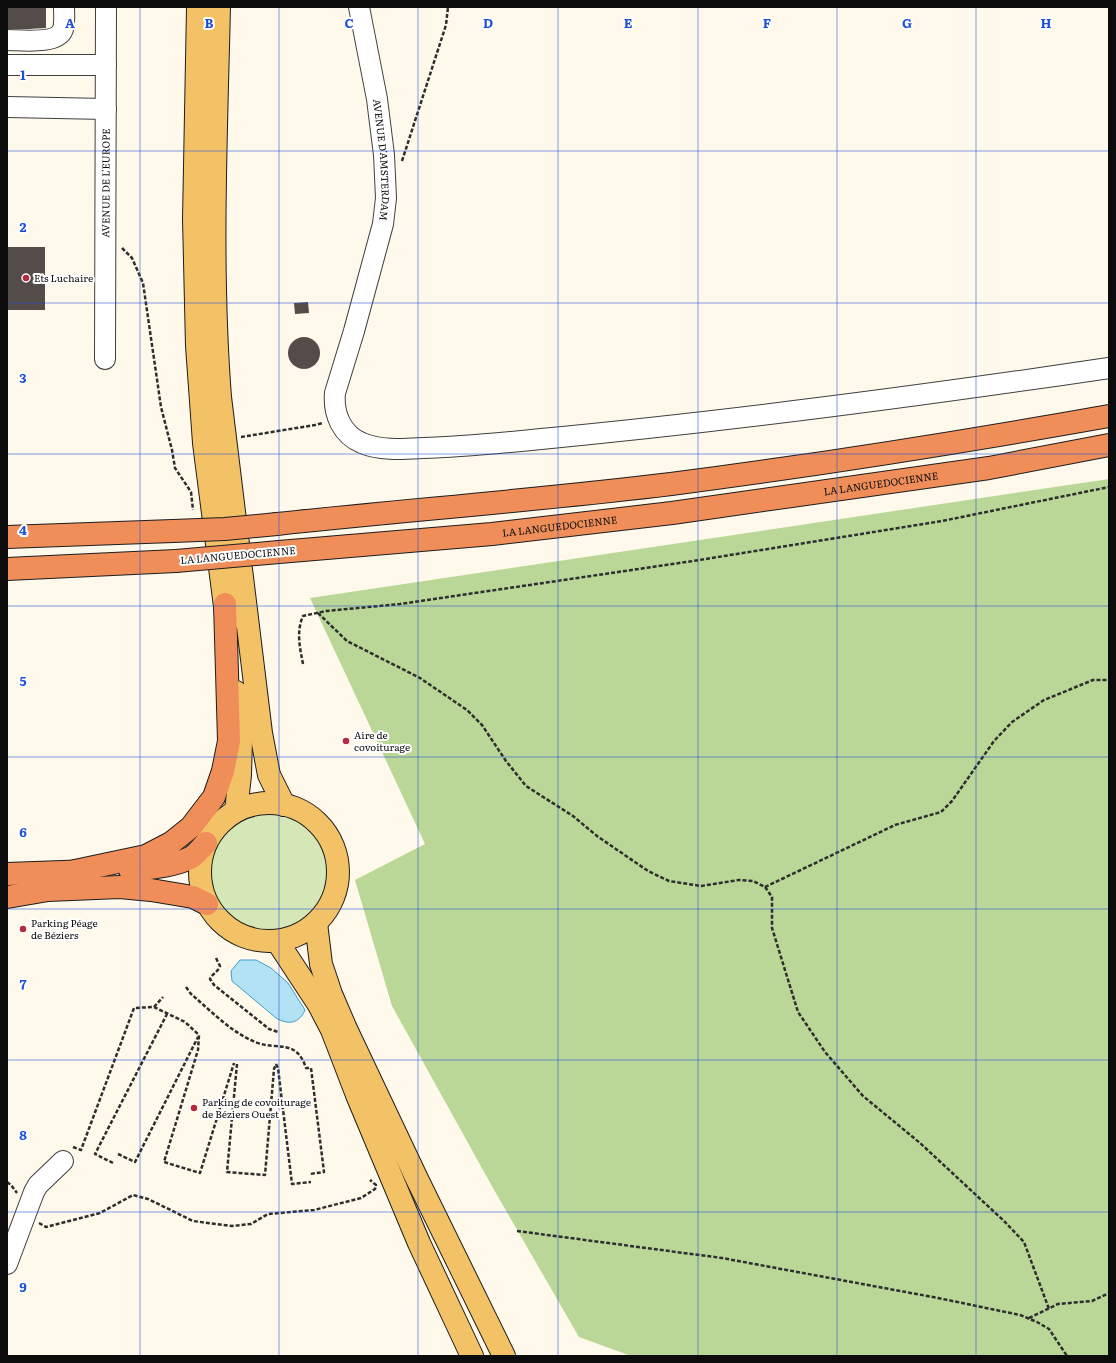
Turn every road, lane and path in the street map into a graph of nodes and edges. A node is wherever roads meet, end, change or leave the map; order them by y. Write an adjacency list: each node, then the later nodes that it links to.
1 (64, 7): 7 (street)
2 (106, 7): 9 (street, AVENUE DE L'EUROPE)
3 (198, 7): 24 (main road)
4 (219, 7): 18 (main road)
5 (359, 7): 16 (street, AVENUE D'AMSTERDAM)
6 (448, 7): 12 (path)
7 (7, 40)
8 (7, 65): 9 (street)
9 (106, 65): 11 (street, AVENUE DE L'EUROPE)
10 (7, 107): 11 (street)
11 (106, 109): 13 (street, AVENUE DE L'EUROPE)
12 (400, 167)
13 (106, 232): 14 (street, AVENUE DE L'EUROPE); 21 (path)
14 (105, 359)
15 (1109, 368): 16 (street)
16 (336, 411): 18 (path)
17 (1109, 416): 22 (highway, bridge)
18 (224, 440): 28 (main road)
19 (1109, 445): 23 (highway, LA LANGUEDOCIENNE, bridge)
20 (1109, 487): 25 (path)
21 (194, 515)
22 (7, 537)
23 (7, 569)
24 (225, 604): 29 (main road); 31 (highway)
25 (318, 613): 26 (path); 33 (path)
26 (303, 664)
27 (1109, 680): 33 (path)
28 (284, 805): 29 (main road); 36 (main road)
29 (236, 811): 30 (main road)
30 (206, 843): 31 (highway); 35 (main road)
31 (75, 871): 32 (highway)
32 (7, 874)
33 (765, 887): 55 (path)
34 (7, 897): 35 (highway)
35 (208, 904): 37 (main road)
36 (316, 923): 37 (main road); 58 (main road)
37 (277, 941): 57 (main road)
38 (216, 958): 43 (path)
39 (186, 987): 48 (path)
40 (163, 997): 41 (path)
41 (154, 1007): 42 (path); 45 (path)
42 (167, 1014): 44 (path); 47 (path)
43 (278, 1032)
44 (199, 1035): 46 (path); 50 (path)
45 (66, 1154): 51 (street)
46 (118, 1154)
47 (113, 1163)
48 (310, 1174)
49 (370, 1180): 51 (path)
50 (311, 1182)
51 (28, 1208): 53 (street)
52 (517, 1231): 56 (path)
53 (7, 1264)
54 (1109, 1293): 55 (path)
55 (1049, 1309): 56 (path)
56 (1029, 1318): 59 (path)
57 (472, 1356)
58 (504, 1356)
59 (1067, 1356)

